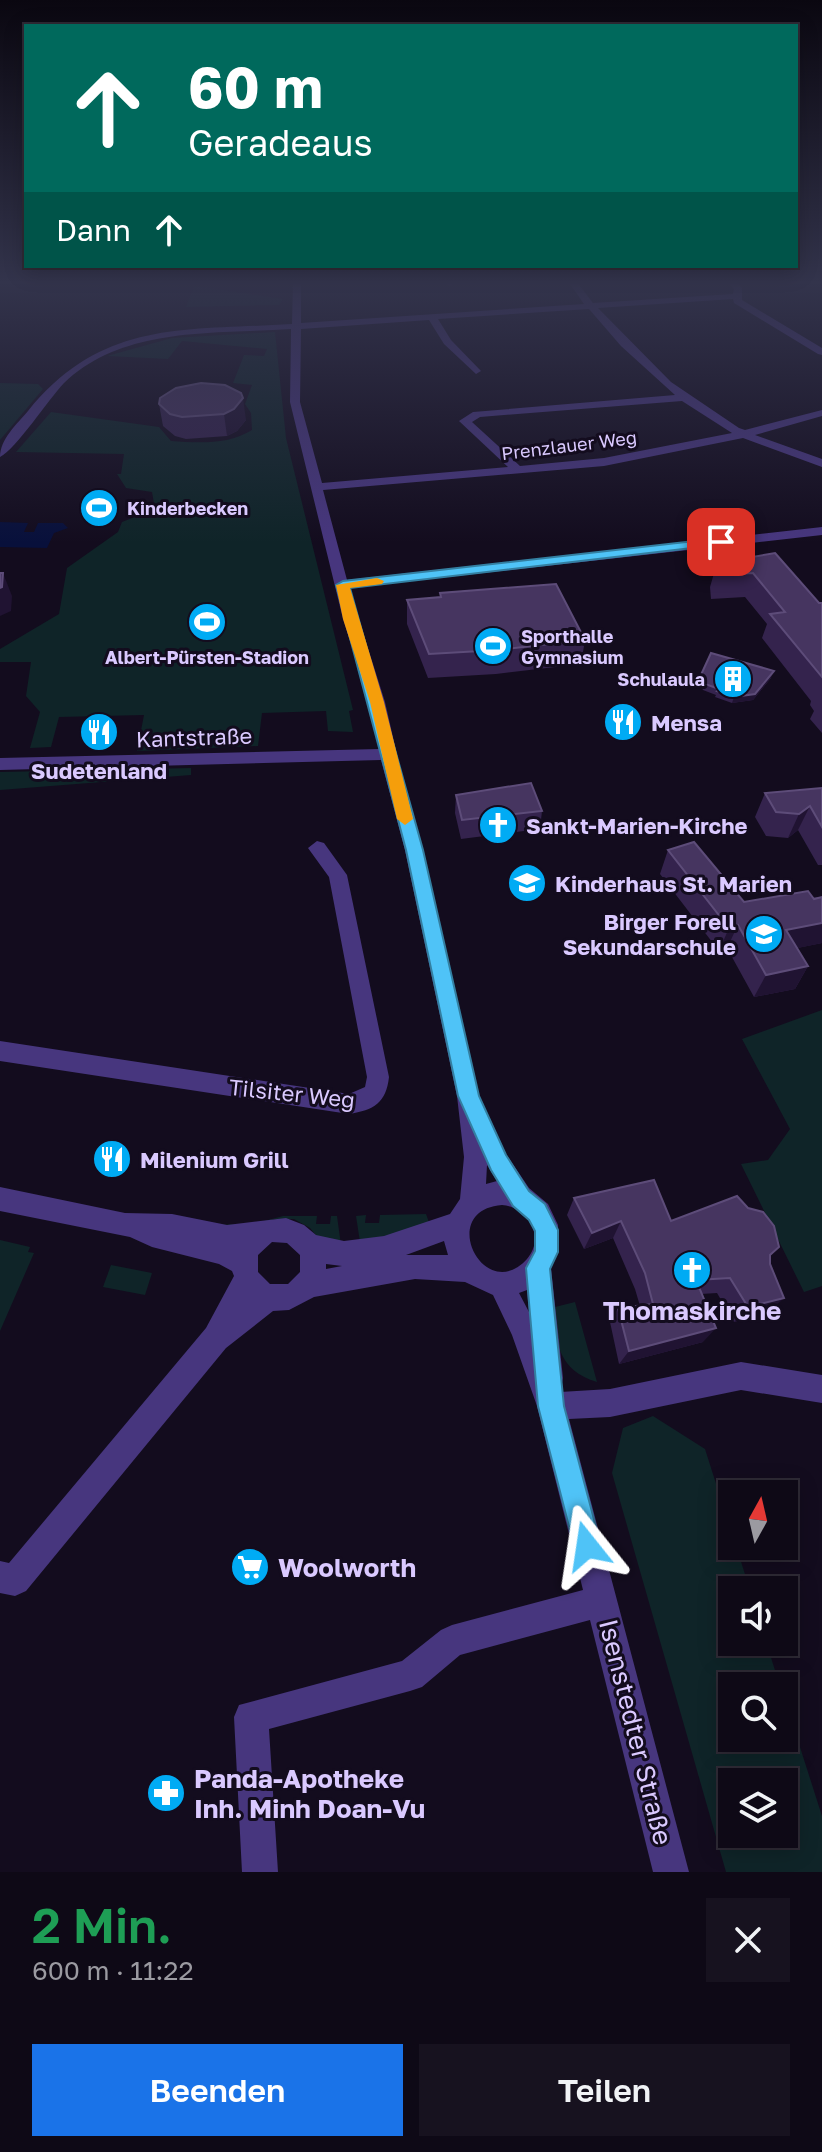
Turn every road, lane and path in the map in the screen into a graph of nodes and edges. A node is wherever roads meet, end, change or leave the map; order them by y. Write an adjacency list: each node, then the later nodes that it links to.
1 (73, 368): 9 (street)
2 (295, 368): 12 (street)
3 (473, 368): 5 (street)
4 (654, 368): 6 (street)
5 (476, 371)
6 (688, 397): 8 (street); 11 (street)
7 (822, 413): 8 (street, Prenzlauer Weg)
8 (745, 434): 10 (street); 11 (street, Prenzlauer Weg)
9 (0, 453)
10 (822, 463)
11 (518, 470): 12 (street, Prenzlauer Weg)
12 (317, 487): 14 (street)
13 (822, 531): 14 (street)
14 (343, 585): 15 (street)
15 (388, 754): 16 (street, Kantstraße); 19 (street)
16 (0, 764)
17 (317, 848): 18 (street, Tilsiter Weg)
18 (0, 1051)
19 (468, 1096): 20 (street); 22 (street)
20 (521, 1198): 22 (street); 27 (street)
21 (0, 1199): 24 (street)
22 (472, 1202): 23 (street)
23 (458, 1224): 26 (street); 28 (street)
24 (125, 1225): 25 (street); 29 (street)
25 (262, 1235): 26 (street); 29 (street)
26 (310, 1245): 31 (street)
27 (538, 1268): 30 (street); 35 (street, Isenstedter Straße)
28 (471, 1270): 30 (street); 31 (street)
29 (246, 1272): 32 (street); 33 (street)
30 (501, 1284): 35 (street, Isenstedter Straße)
31 (306, 1285): 32 (street)
32 (269, 1299): 33 (street)
33 (216, 1338): 36 (street)
34 (822, 1389): 35 (street)
35 (551, 1406): 37 (street, Isenstedter Straße)
36 (0, 1577)
37 (602, 1601): 38 (street); 39 (street, Isenstedter Straße)
38 (260, 1872)
39 (671, 1872)

